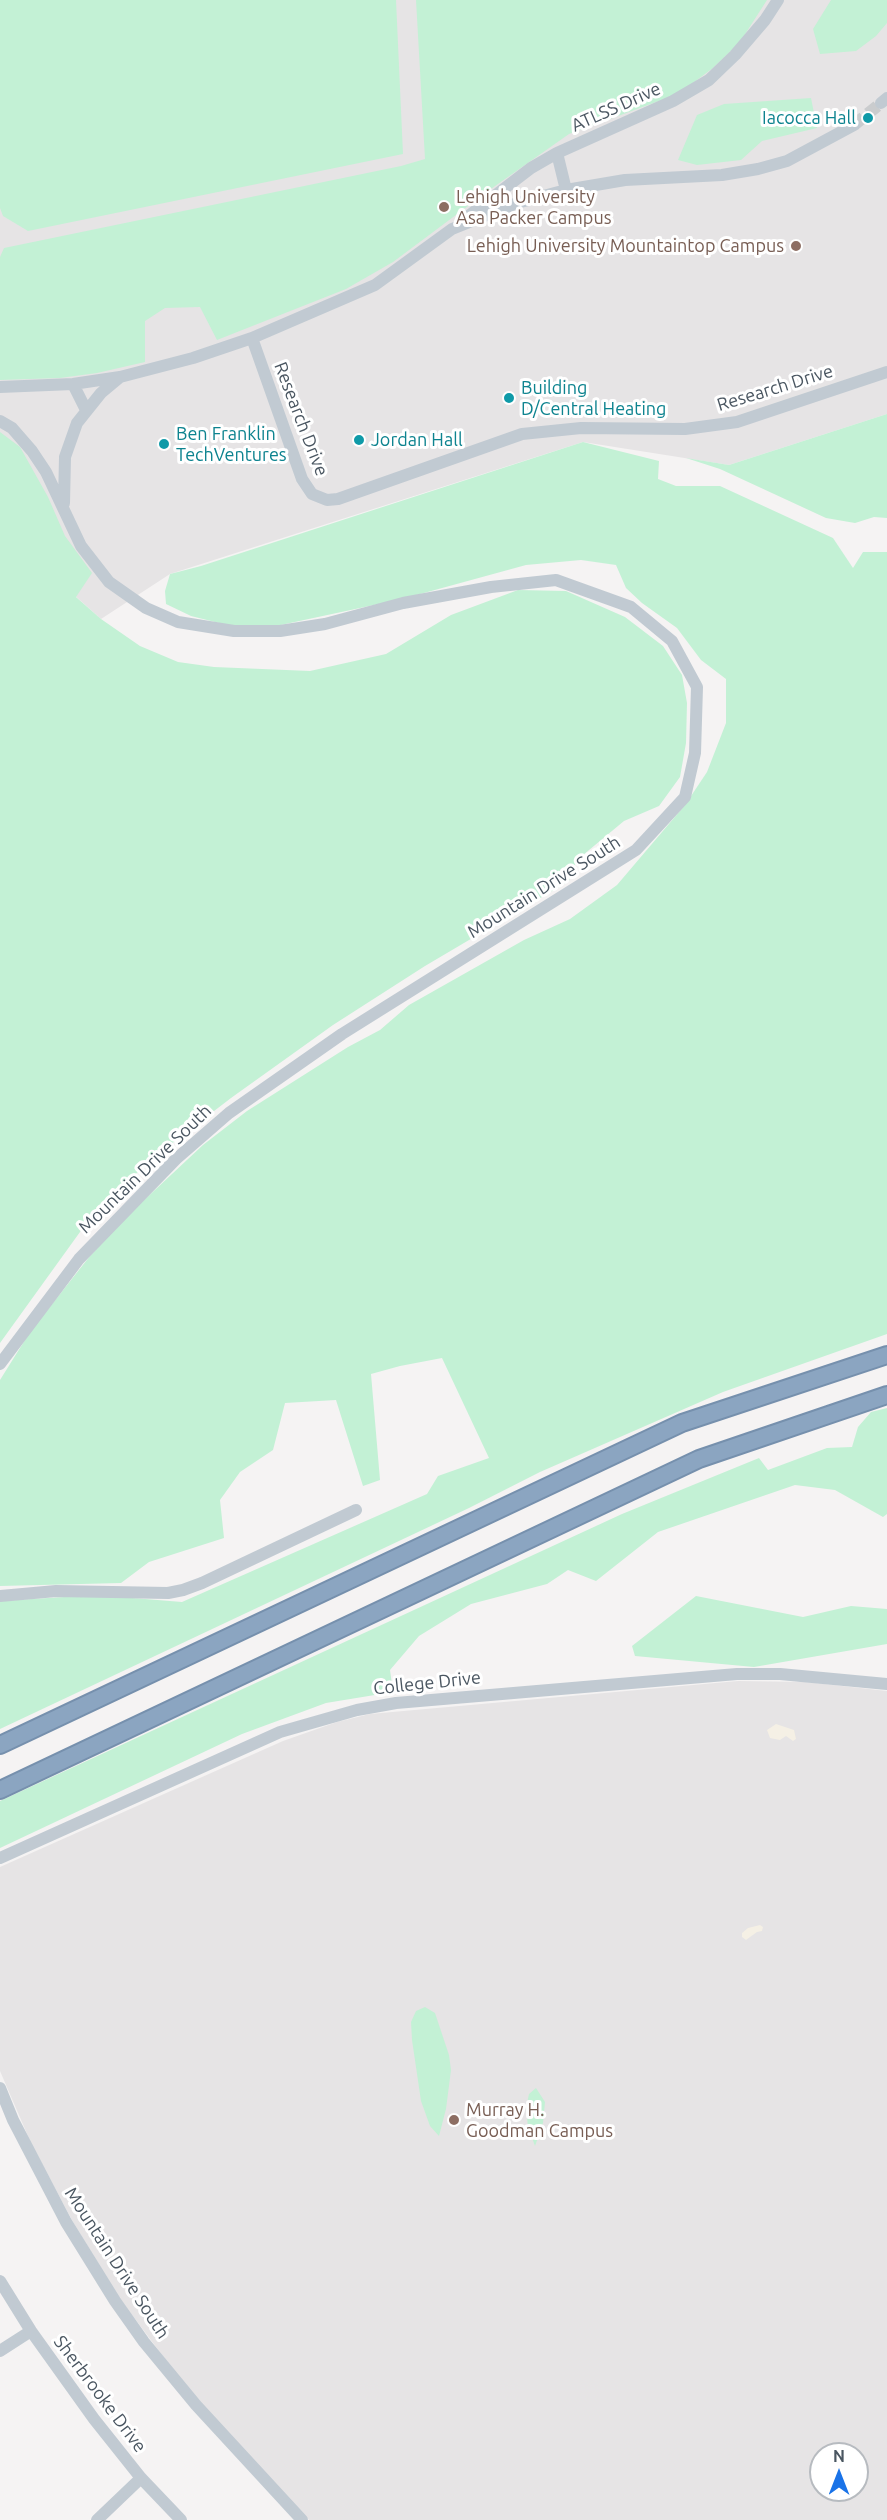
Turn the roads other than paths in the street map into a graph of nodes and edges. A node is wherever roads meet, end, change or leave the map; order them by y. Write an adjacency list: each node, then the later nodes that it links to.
1 (778, 0): 3 (street, ATLSS Drive)
2 (854, 125): 4 (street)
3 (557, 153): 4 (street); 5 (street, ATLSS Drive)
4 (566, 190): 5 (street)
5 (452, 229): 6 (street)
6 (252, 338): 7 (street, Research Drive); 8 (street)
7 (887, 372)
8 (120, 377): 9 (street); 11 (street, Mountain Drive South)
9 (73, 384): 10 (street); 11 (street)
10 (0, 387)
11 (86, 410): 13 (street, Mountain Drive South)
12 (0, 421): 13 (street, Mountain Drive South)
13 (64, 510): 15 (street, Mountain Drive South)
14 (887, 1354): 20 (highway)
15 (0, 1364)
16 (887, 1395): 21 (highway)
17 (356, 1510): 18 (street)
18 (0, 1596)
19 (887, 1684): 22 (street, College Drive)
20 (0, 1745)
21 (0, 1790)
22 (0, 1858)
23 (0, 2088): 30 (street, Mountain Drive South)
24 (0, 2281): 25 (street, Sherbrooke Drive)
25 (31, 2331): 26 (street); 27 (street, Sherbrooke Drive)
26 (0, 2351)
27 (141, 2478): 28 (street); 29 (street, Sherbrooke Drive)
28 (97, 2520)
29 (181, 2520)
30 (302, 2520)

